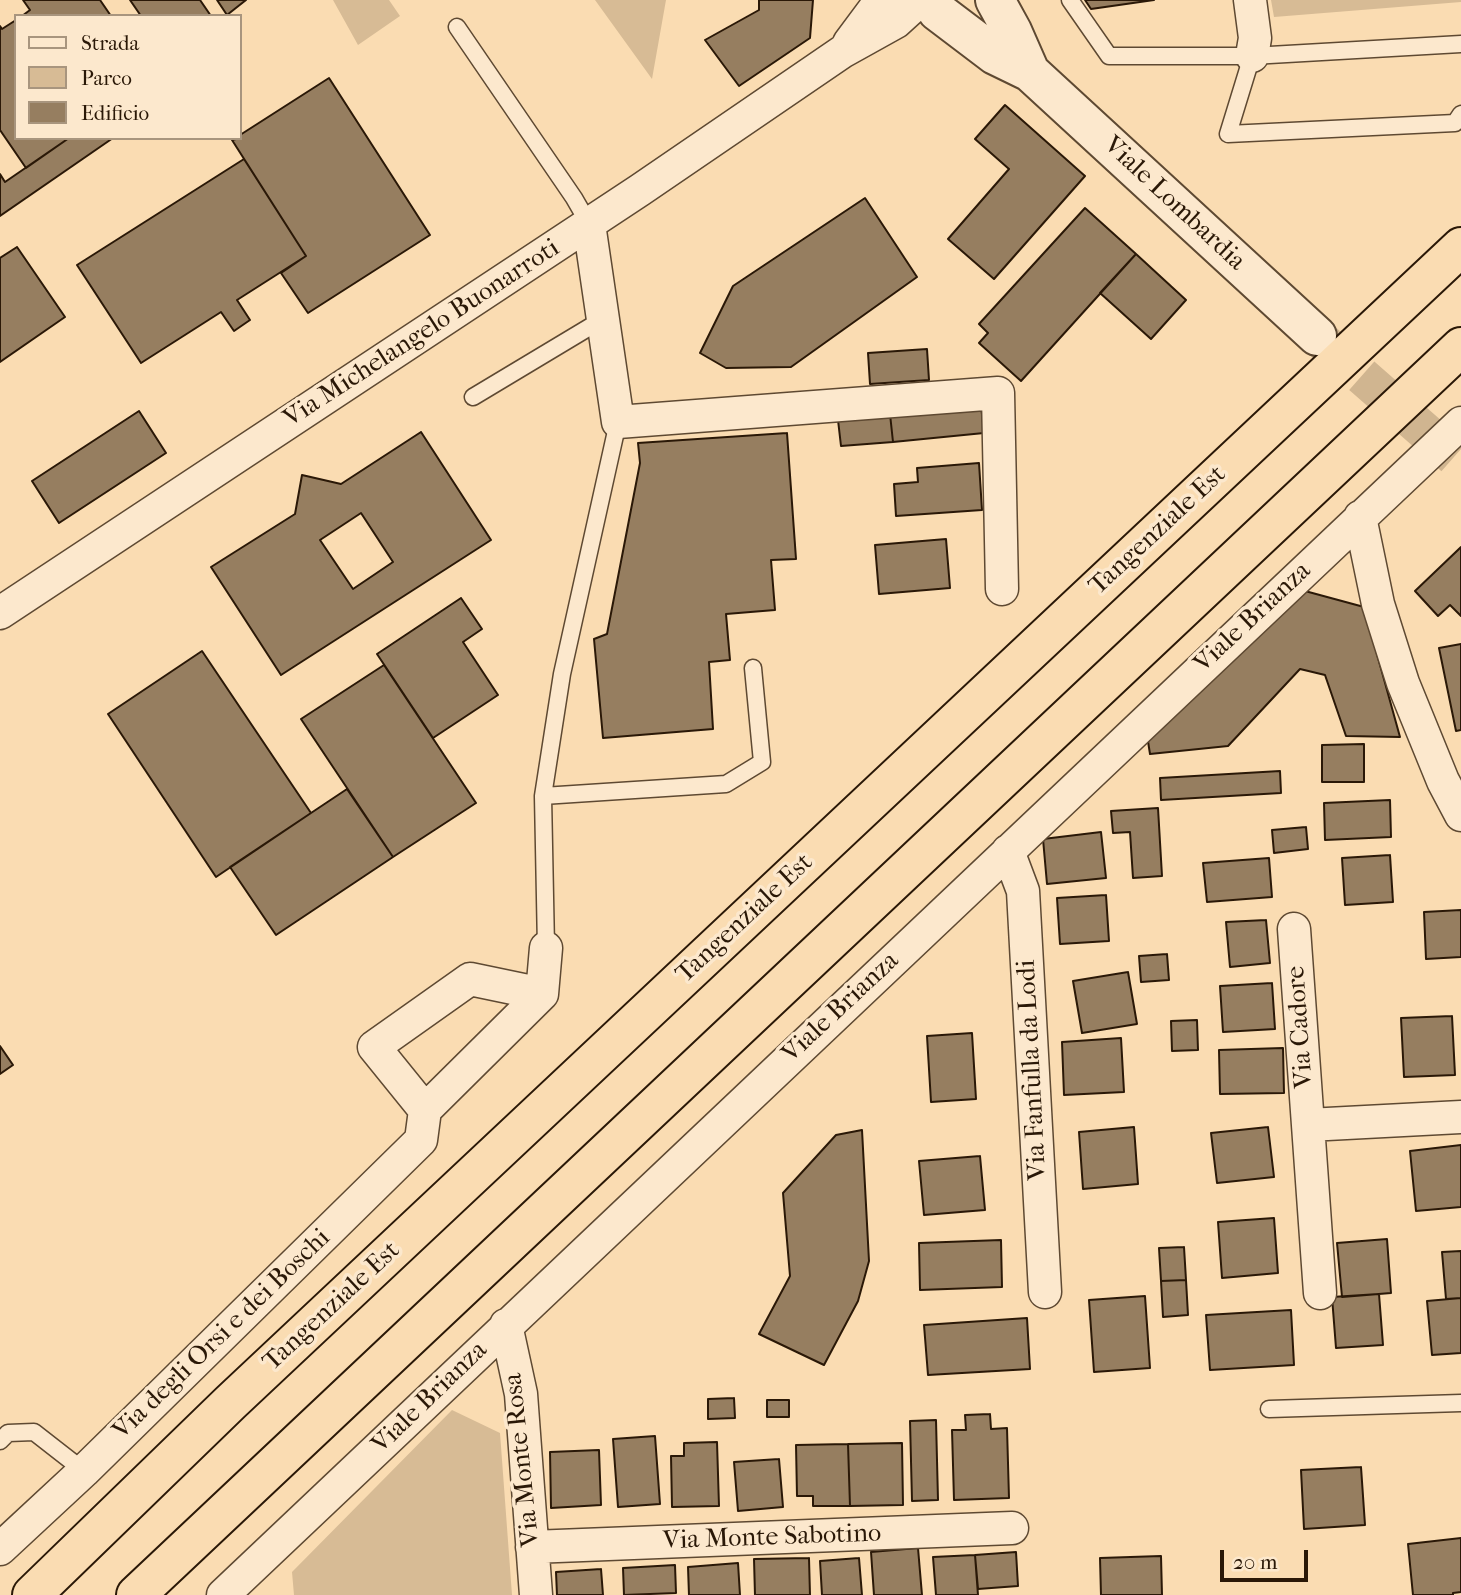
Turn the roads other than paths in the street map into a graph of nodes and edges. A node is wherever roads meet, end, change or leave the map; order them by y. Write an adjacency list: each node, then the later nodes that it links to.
1 (881, 0): 8 (street, Via Michelangelo Buonarroti)
2 (995, 0): 10 (street, Viale Lombardia)
3 (1070, 0): 9 (lane)
4 (1250, 0): 9 (street)
5 (935, 3): 8 (street, Via Michelangelo Buonarroti); 10 (street, Viale Lombardia)
6 (457, 27): 12 (lane)
7 (1461, 44): 9 (lane)
8 (842, 52): 12 (street, Via Michelangelo Buonarroti)
9 (1252, 56): 11 (lane)
10 (1030, 72): 15 (street, Viale Lombardia)
11 (1461, 114)
12 (589, 224): 14 (street); 22 (street, Via Michelangelo Buonarroti)
13 (1461, 247): 37 (highway, Tangenziale Est)
14 (603, 318): 17 (lane); 18 (street)
15 (1317, 336)
16 (1461, 347): 47 (highway)
17 (472, 397)
18 (618, 422): 21 (street); 25 (lane)
19 (1461, 423): 20 (street, Viale Brianza)
20 (1360, 517): 24 (street); 27 (street, Viale Brianza)
21 (1002, 589)
22 (0, 613)
23 (753, 668): 25 (lane)
24 (1452, 779): 26 (street)
25 (543, 796): 29 (lane)
26 (1461, 816)
27 (1008, 851): 34 (street, Via Fanfulla da Lodi); 36 (street, Viale Brianza)
28 (1294, 929): 33 (street, Via Cadore)
29 (546, 948): 30 (street)
30 (542, 994): 31 (street); 31 (street)
31 (425, 1110): 41 (street, Via degli Orsi e dei Boschi)
32 (1461, 1117): 33 (street, Via Cadore)
33 (1308, 1125): 35 (street, Via Cadore)
34 (1045, 1292)
35 (1320, 1293)
36 (506, 1325): 43 (street, Via Monte Rosa); 48 (street, Viale Brianza)
37 (231, 1402): 45 (highway); 46 (highway, Tangenziale Est)
38 (1461, 1403): 39 (lane)
39 (1269, 1409)
40 (0, 1441): 41 (lane)
41 (84, 1471): 44 (street, Via degli Orsi e dei Boschi)
42 (1012, 1528): 43 (street, Via Monte Sabotino)
43 (532, 1547): 49 (street, Via Monte Rosa)
44 (0, 1549)
45 (17, 1595)
46 (32, 1595)
47 (136, 1595)
48 (223, 1595)
49 (536, 1595)

